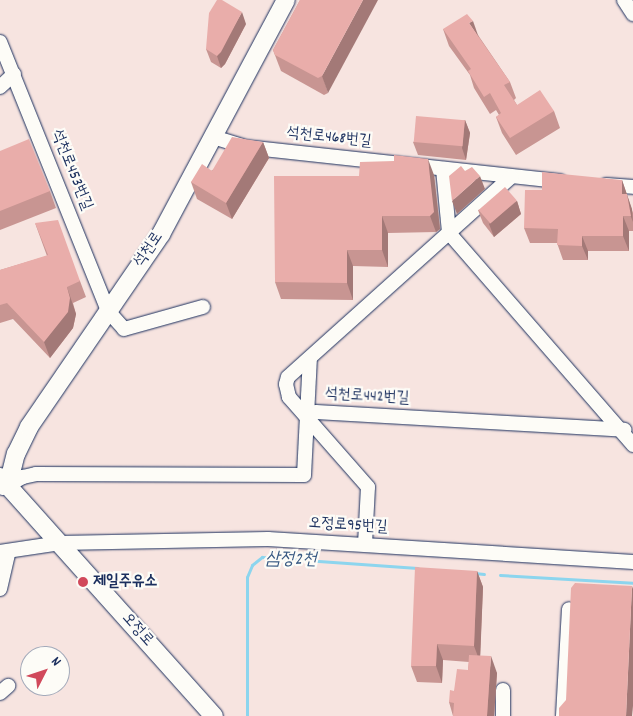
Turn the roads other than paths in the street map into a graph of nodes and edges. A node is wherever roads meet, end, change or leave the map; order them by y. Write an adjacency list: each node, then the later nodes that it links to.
1 (286, 0): 7 (main road, 석천로)
2 (624, 0): 3 (street)
3 (633, 14)
4 (0, 42): 5 (street, 석천로453번길)
5 (14, 74): 6 (street); 15 (street, 석천로453번길)
6 (0, 86)
7 (213, 136): 8 (street, 석천로468번길); 15 (main road, 석천로)
8 (444, 169): 9 (street, 석천로468번길); 13 (street)
9 (511, 177): 10 (street, 석천로468번길); 13 (street)
10 (577, 183)
11 (596, 184): 12 (street)
12 (633, 188)
13 (449, 233): 16 (street); 18 (street)
14 (203, 307): 15 (street)
15 (108, 311): 20 (main road, 석천로)
16 (310, 358): 17 (street); 17 (street)
17 (307, 417): 18 (street, 석천로442번길); 20 (street, 석천로442번길); 22 (street)
18 (627, 430): 19 (street)
19 (633, 445)
20 (3, 484): 21 (main road, 오정로)
21 (60, 543): 22 (street, 오정로95번길); 23 (street, 오정로95번길); 28 (main road, 오정로)
22 (365, 544): 24 (street, 오정로95번길)
23 (4, 552): 25 (street)
24 (633, 562)
25 (0, 589)
26 (568, 609): 30 (street)
27 (503, 690): 29 (street)
28 (214, 716)
29 (503, 716)
30 (562, 716)

